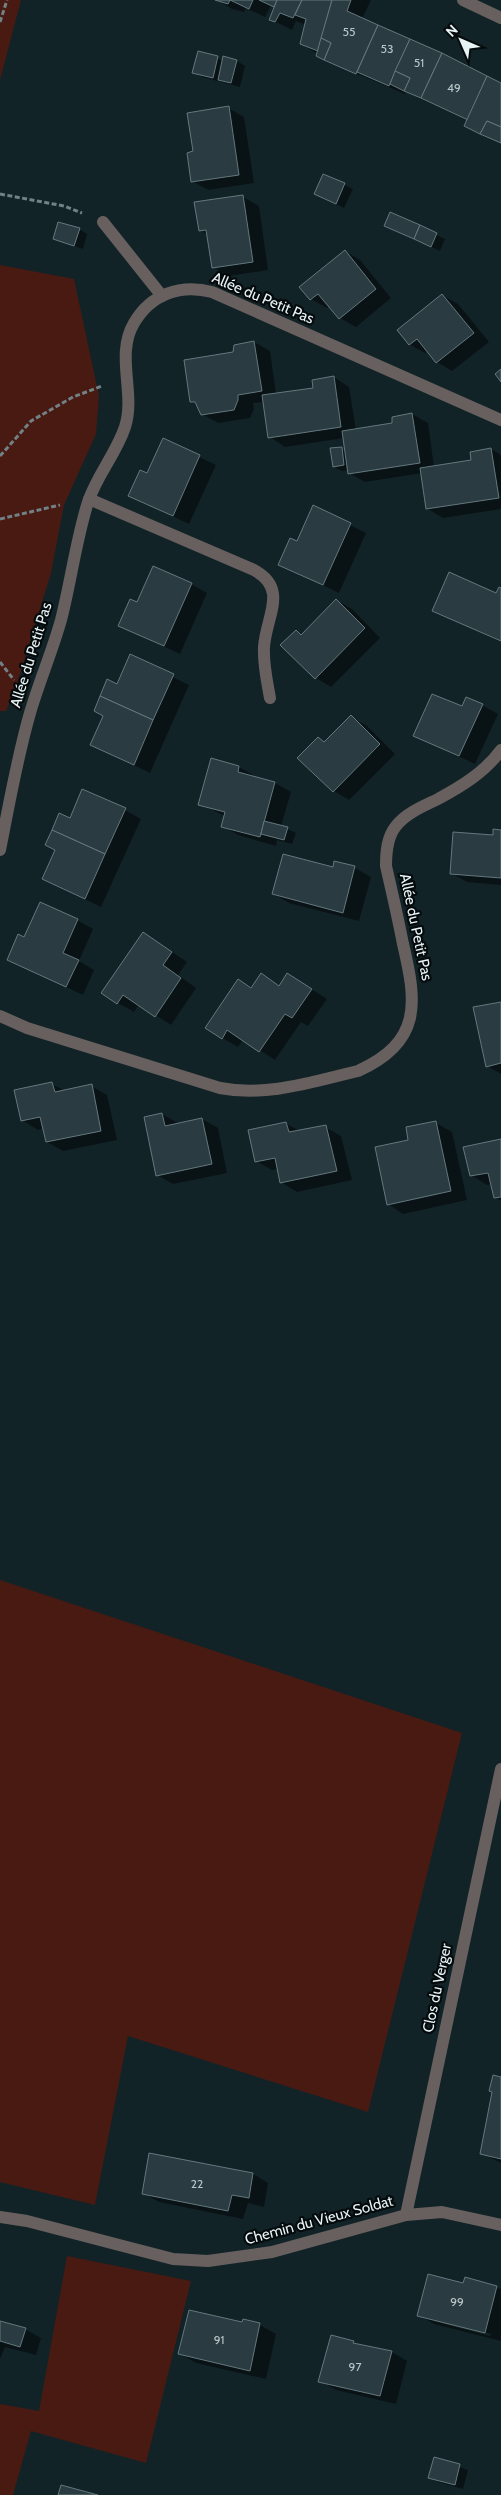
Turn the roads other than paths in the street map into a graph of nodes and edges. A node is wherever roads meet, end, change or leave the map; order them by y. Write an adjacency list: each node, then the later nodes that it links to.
1 (463, 0): 2 (street)
2 (501, 18)
3 (102, 222): 4 (street)
4 (162, 296): 5 (street, Allée du Petit Pas); 6 (street, Allée du Petit Pas)
5 (501, 420)
6 (89, 499): 7 (street); 9 (street, Allée du Petit Pas)
7 (270, 698)
8 (501, 750): 10 (street, Allée du Petit Pas)
9 (0, 850)
10 (0, 1016)
11 (501, 1768): 12 (street, Clos du Verger)
12 (406, 2215): 13 (street, Chemin du Vieux Soldat); 14 (street, Chemin du Vieux Soldat)
13 (0, 2217)
14 (501, 2225)

